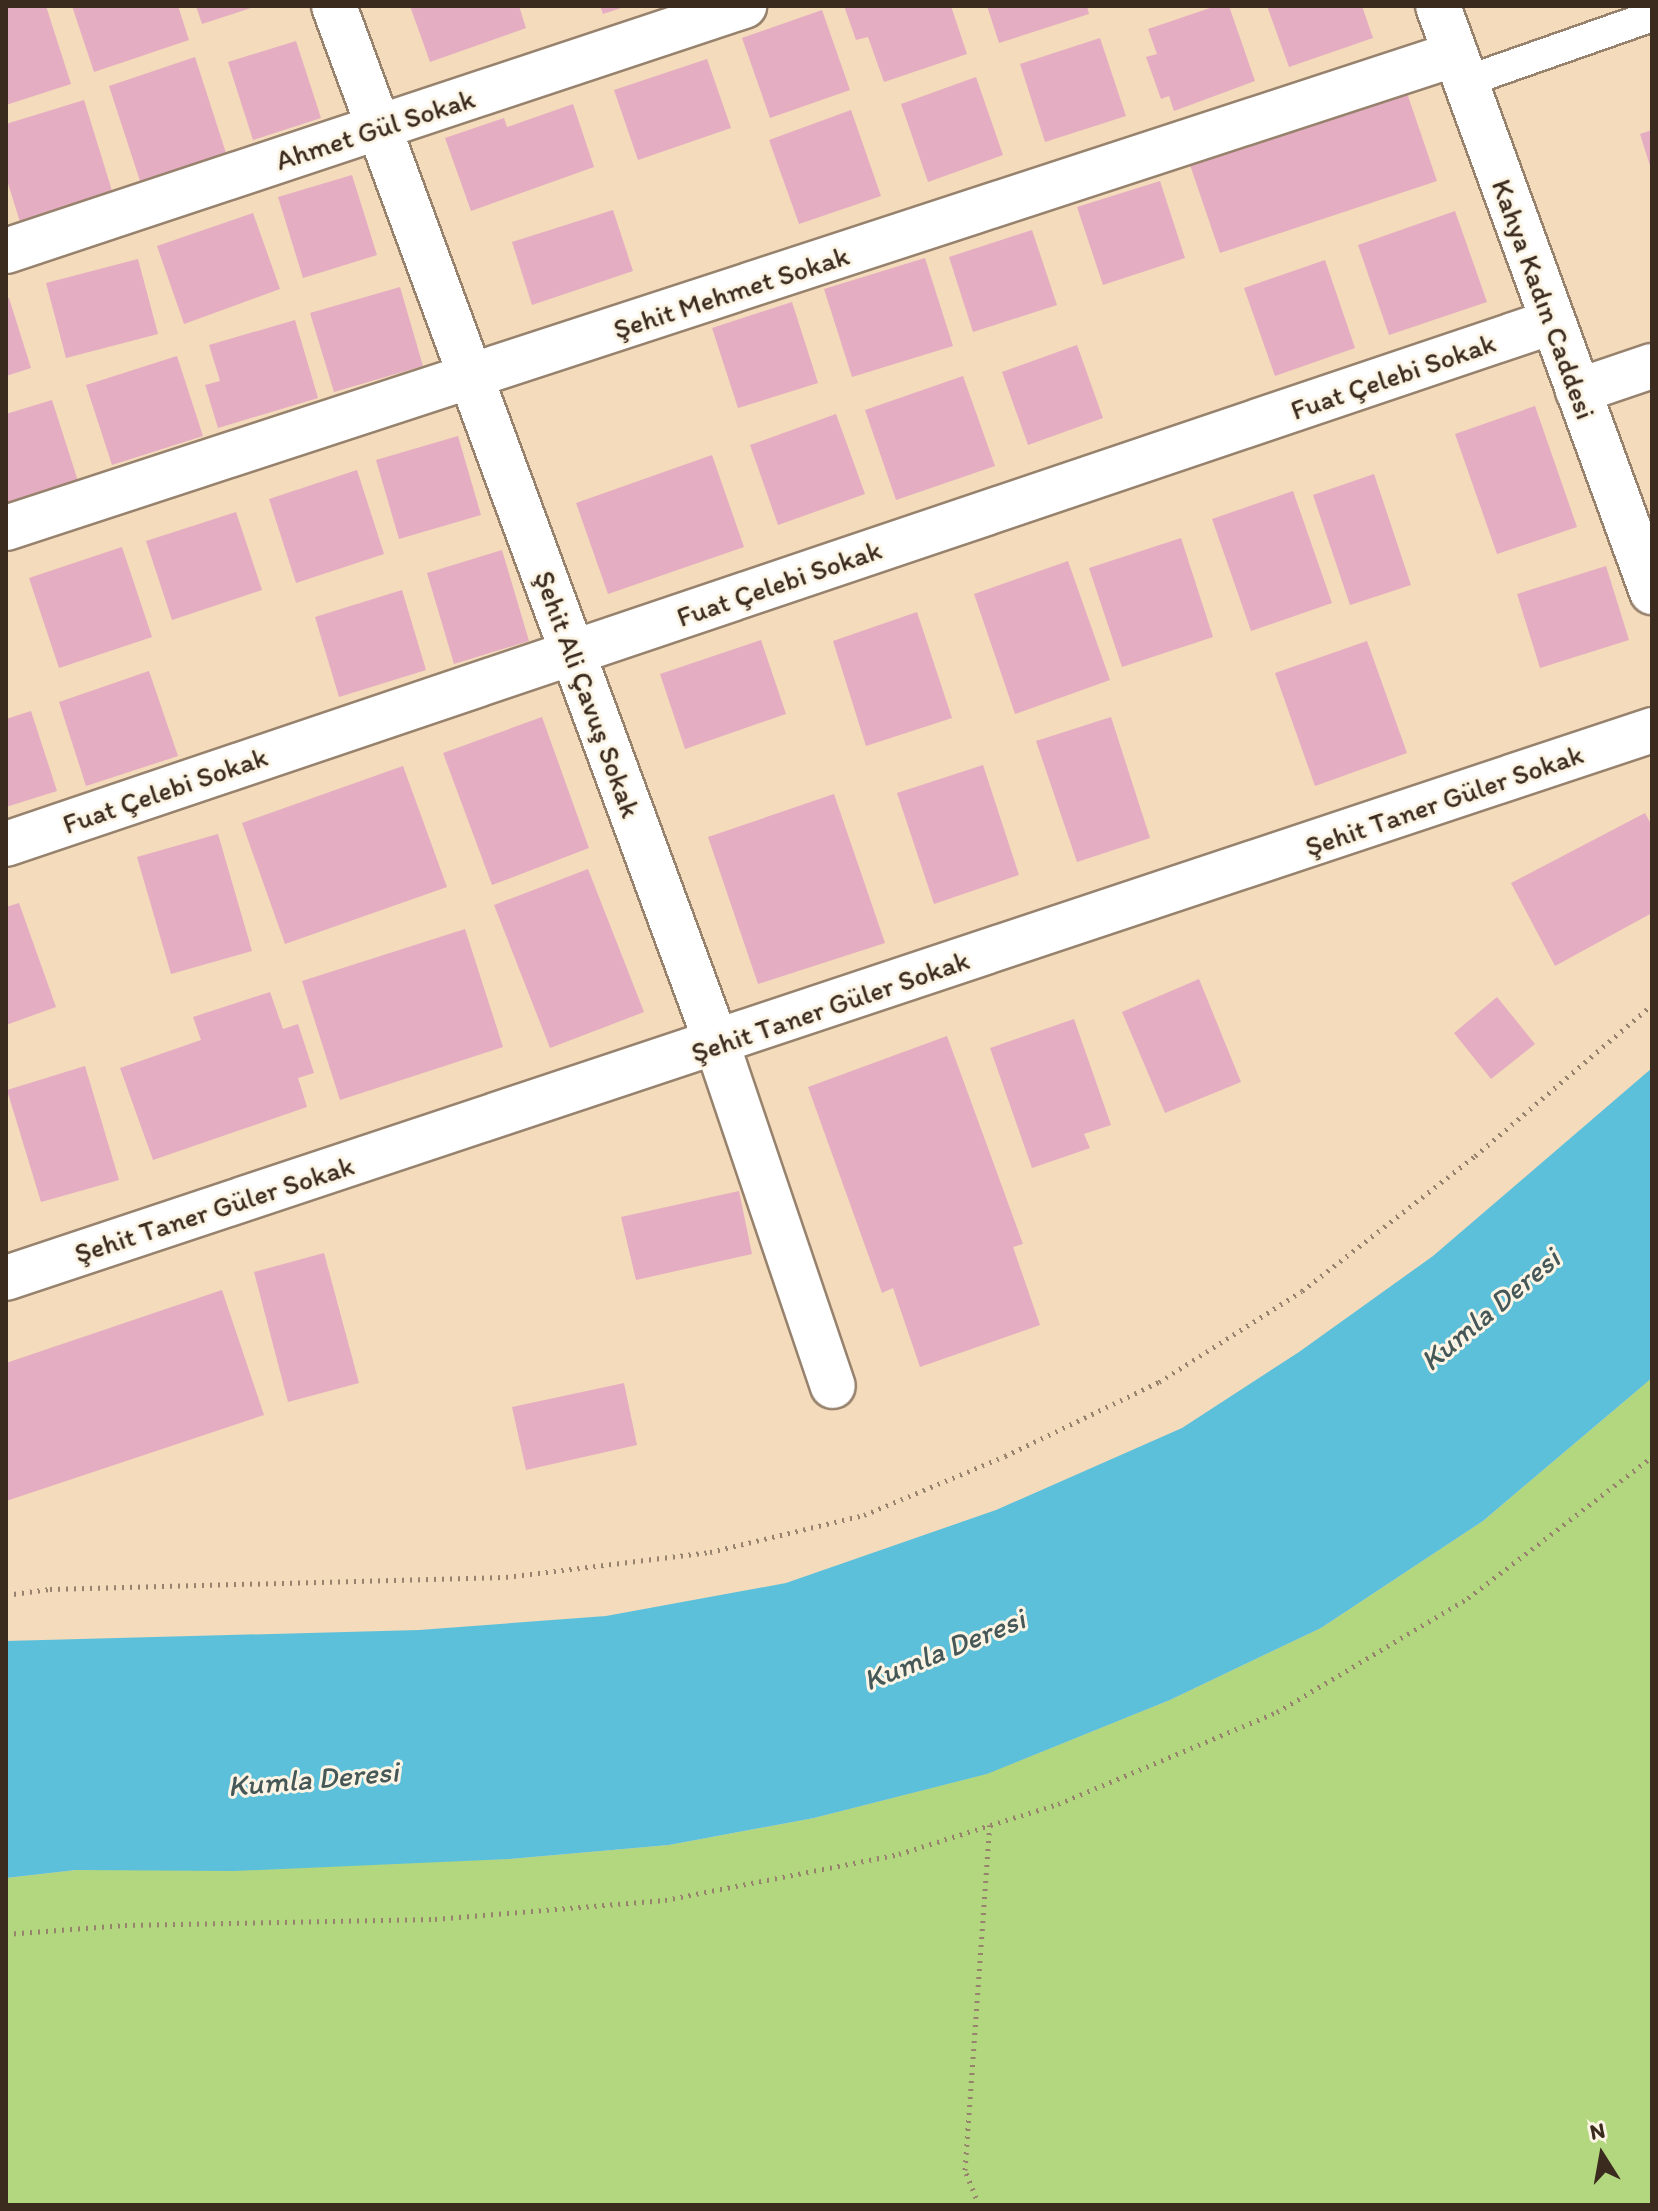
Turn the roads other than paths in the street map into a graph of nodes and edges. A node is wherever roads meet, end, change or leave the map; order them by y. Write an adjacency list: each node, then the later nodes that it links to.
1 (334, 6): 6 (street, Şehit Ali Çavuş Sokak)
2 (744, 6): 6 (street, Ahmet Gül Sokak)
3 (1438, 6): 5 (street, Kahya Kadın Caddesi)
4 (1652, 16): 5 (lane)
5 (1460, 68): 8 (street, Kahya Kadın Caddesi); 10 (street, Şehit Mehmet Sokak)
6 (379, 127): 7 (street, Ahmet Gül Sokak); 10 (street, Şehit Ali Çavuş Sokak)
7 (6, 251)
8 (1552, 322): 11 (street, Kahya Kadın Caddesi); 14 (street, Fuat Çelebi Sokak)
9 (1652, 366): 11 (street)
10 (471, 378): 12 (street, Şehit Mehmet Sokak); 14 (street, Şehit Ali Çavuş Sokak)
11 (1578, 391): 13 (street, Kahya Kadın Caddesi)
12 (6, 528)
13 (1652, 592)
14 (573, 652): 16 (street, Fuat Çelebi Sokak); 17 (street, Şehit Ali Çavuş Sokak)
15 (1652, 730): 17 (street, Şehit Taner Güler Sokak)
16 (6, 844)
17 (717, 1044): 18 (street, Şehit Taner Güler Sokak); 19 (street, Şehit Ali Çavuş Sokak)
18 (6, 1278)
19 (833, 1386)

